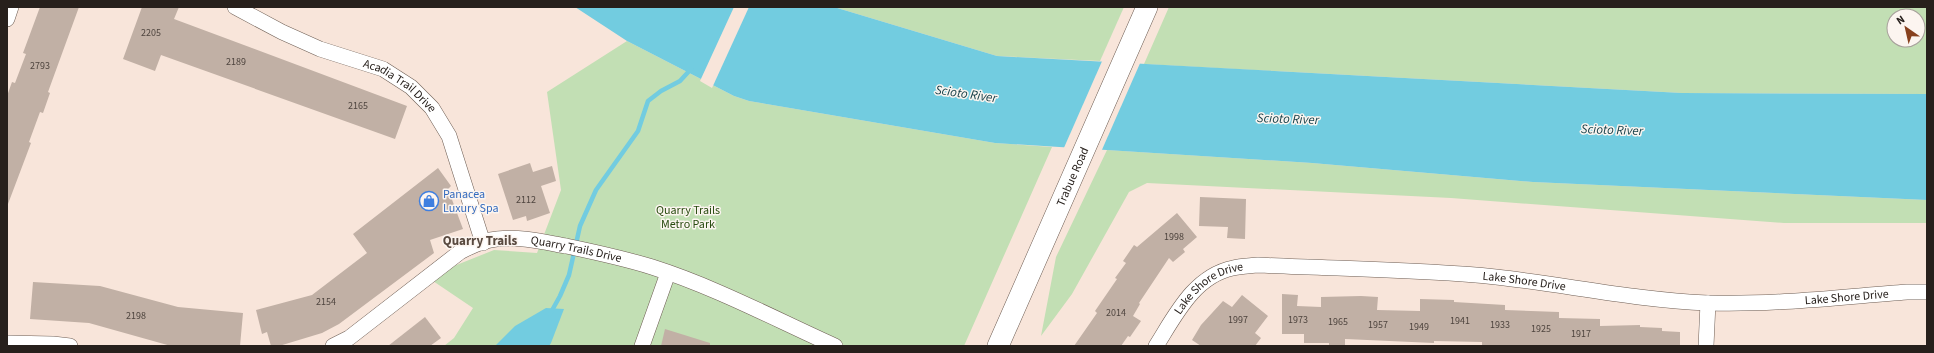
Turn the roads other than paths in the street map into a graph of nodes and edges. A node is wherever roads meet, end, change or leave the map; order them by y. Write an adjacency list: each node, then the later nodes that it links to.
1 (11, 7): 4 (street)
2 (235, 7): 5 (street, Acadia Trail Drive)
3 (1147, 7): 14 (main road, Trabue Road)
4 (7, 19)
5 (483, 243): 6 (street, Quarry Trails Drive); 11 (street, Quarry Trails Drive)
6 (668, 273): 12 (street); 13 (street, Quarry Trails Drive)
7 (1927, 292): 8 (street, Lake Shore Drive)
8 (1708, 303): 15 (street, Lake Shore Drive); 16 (street)
9 (7, 343): 10 (street)
10 (70, 346)
11 (333, 346)
12 (642, 346)
13 (835, 346)
14 (998, 346)
15 (1156, 346)
16 (1706, 346)

